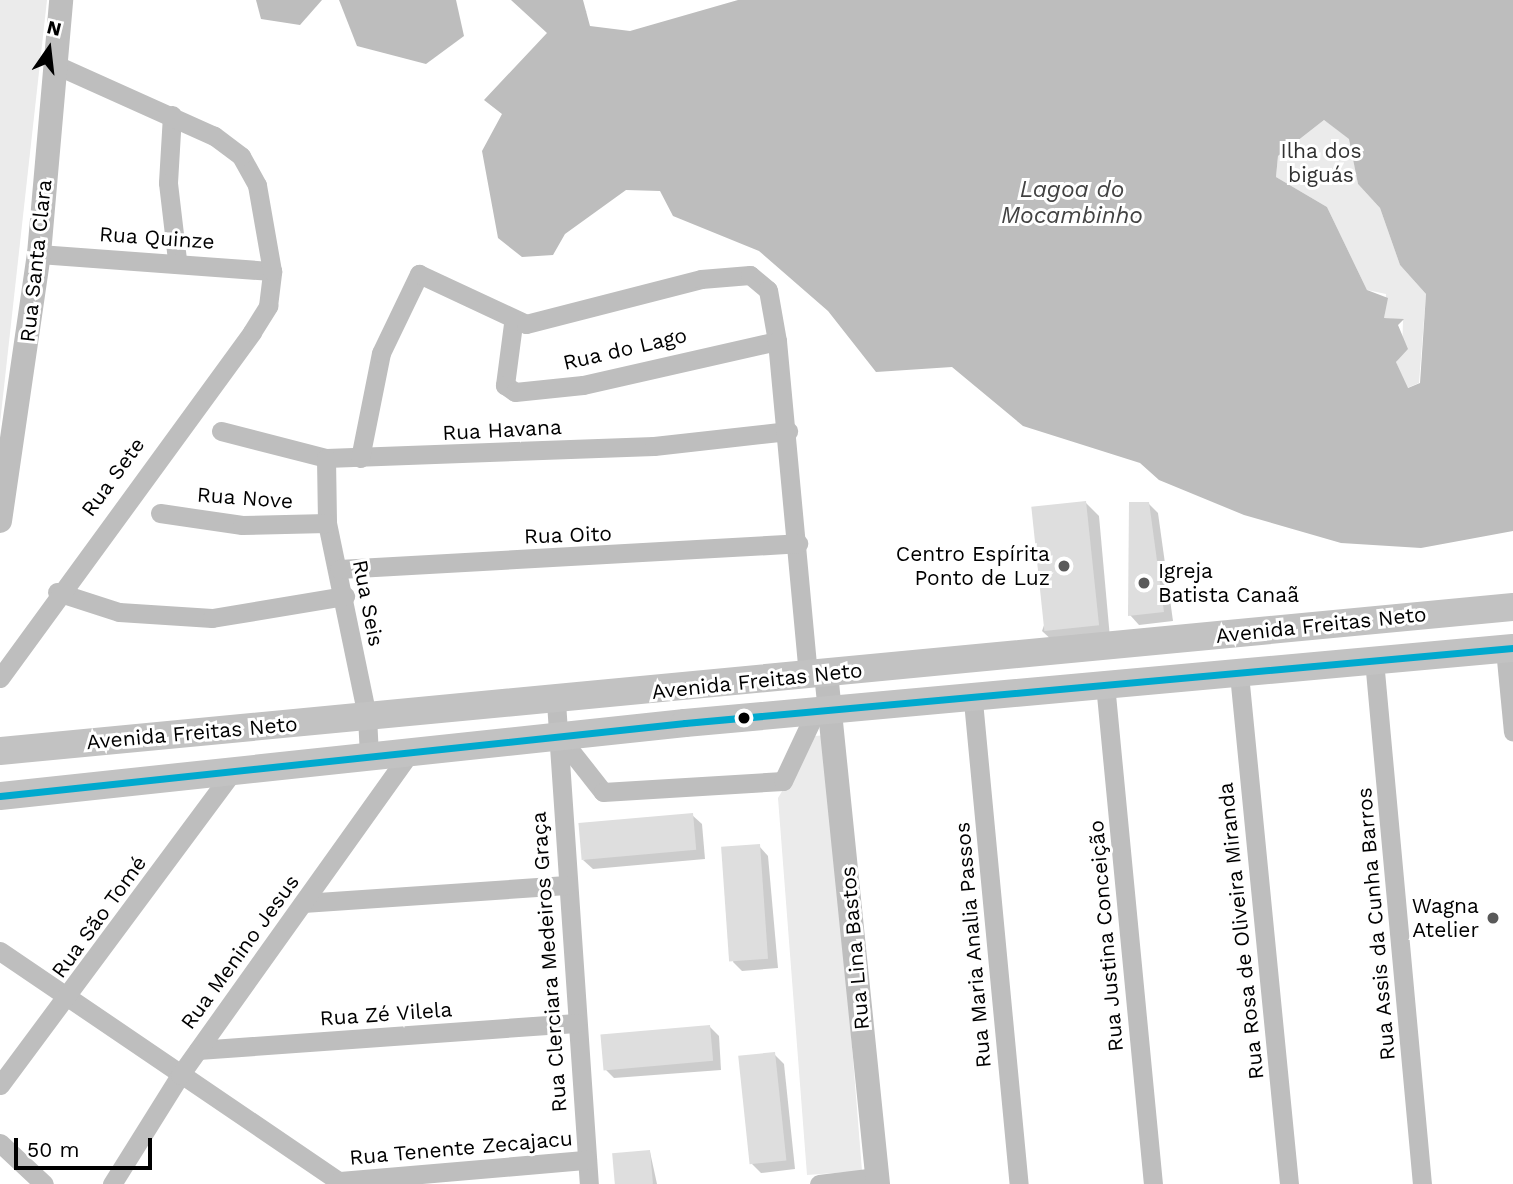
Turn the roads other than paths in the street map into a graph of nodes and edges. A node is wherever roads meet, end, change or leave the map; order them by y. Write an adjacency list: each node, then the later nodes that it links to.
1 (61, 0): 2 (street, Rua Santa Clara)
2 (54, 64): 3 (street); 4 (street, Rua Santa Clara)
3 (172, 116): 5 (street); 6 (street)
4 (39, 254): 5 (street, Rua Quinze); 14 (street, Rua Santa Clara)
5 (177, 260): 6 (street, Rua Quinze)
6 (272, 271): 18 (street, Rua Sete)
7 (513, 324): 8 (street); 8 (street, Rua do Lago); 12 (street)
8 (778, 341): 10 (street)
9 (221, 431): 11 (street, Rua Havana)
10 (788, 431): 12 (street, Rua Havana); 16 (street)
11 (326, 458): 12 (street, Rua Havana); 15 (street, Rua Seis)
12 (360, 458)
13 (160, 513): 15 (street, Rua Nove)
14 (0, 521)
15 (327, 523): 17 (street, Rua Seis)
16 (798, 543): 17 (street, Rua Oito); 26 (street)
17 (339, 569): 19 (street, Rua Seis)
18 (57, 592): 19 (street); 28 (street, Rua Sete)
19 (345, 596): 34 (street, Rua Seis)
20 (1513, 607): 21 (main road, Avenida Freitas Neto)
21 (1454, 612): 22 (main road, Avenida Freitas Neto); 24 (main road)
22 (1187, 638): 26 (main road, Avenida Freitas Neto); 29 (main road)
23 (1509, 648): 24 (main road, Avenida Freitas Neto); 35 (street)
24 (1460, 653): 25 (main road, Avenida Freitas Neto)
25 (1374, 660): 27 (main road, Avenida Freitas Neto); 61 (street, Rua Assis da Cunha Barros)
26 (817, 674): 32 (main road, Avenida Freitas Neto); 33 (street, Rua Lina Bastos)
27 (1239, 674): 29 (main road, Avenida Freitas Neto); 60 (street, Rua Rosa de Oliveira Miranda)
28 (0, 678)
29 (1193, 678): 30 (main road, Avenida Freitas Neto)
30 (1105, 684): 31 (main road, Avenida Freitas Neto); 59 (street, Rua Justina Conceição)
31 (973, 701): 33 (main road, Avenida Freitas Neto); 58 (street, Rua Maria Analia Passos)
32 (556, 702): 34 (main road, Avenida Freitas Neto); 36 (street, Rua Clerciara Medeiros Graça)
33 (824, 713): 36 (main road, Avenida Freitas Neto); 36 (street); 52 (street, Rua Lina Bastos)
34 (367, 716): 38 (main road, Avenida Freitas Neto); 39 (street, Rua Seis)
35 (1513, 733)
36 (557, 736): 37 (main road, Avenida Freitas Neto); 42 (street, Rua Clerciara Medeiros Graça)
37 (412, 750): 39 (main road, Avenida Freitas Neto); 43 (street, Rua Menino Jesus)
38 (0, 751)
39 (369, 756): 40 (main road, Avenida Freitas Neto)
40 (232, 773): 41 (main road, Avenida Freitas Neto); 45 (street, Rua São Tomé)
41 (0, 796)
42 (566, 885): 43 (street); 46 (street, Rua Clerciara Medeiros Graça)
43 (303, 903): 47 (street, Rua Menino Jesus)
44 (0, 951): 45 (street)
45 (68, 998): 48 (street); 49 (street, Rua São Tomé)
46 (576, 1023): 47 (street, Rua Zé Vilela); 51 (street, Rua Clerciara Medeiros Graça)
47 (198, 1050): 48 (street, Rua Menino Jesus)
48 (180, 1075): 53 (street); 55 (street, Rua Menino Jesus)
49 (0, 1085)
50 (0, 1143): 54 (street)
51 (587, 1160): 53 (street, Rua Tenente Zecajacu); 56 (street, Rua Clerciara Medeiros Graça)
52 (877, 1180): 57 (street)
53 (341, 1183)
54 (44, 1184)
55 (112, 1184)
56 (589, 1184)
57 (819, 1184)
58 (1018, 1184)
59 (1153, 1184)
60 (1289, 1184)
61 (1422, 1184)

